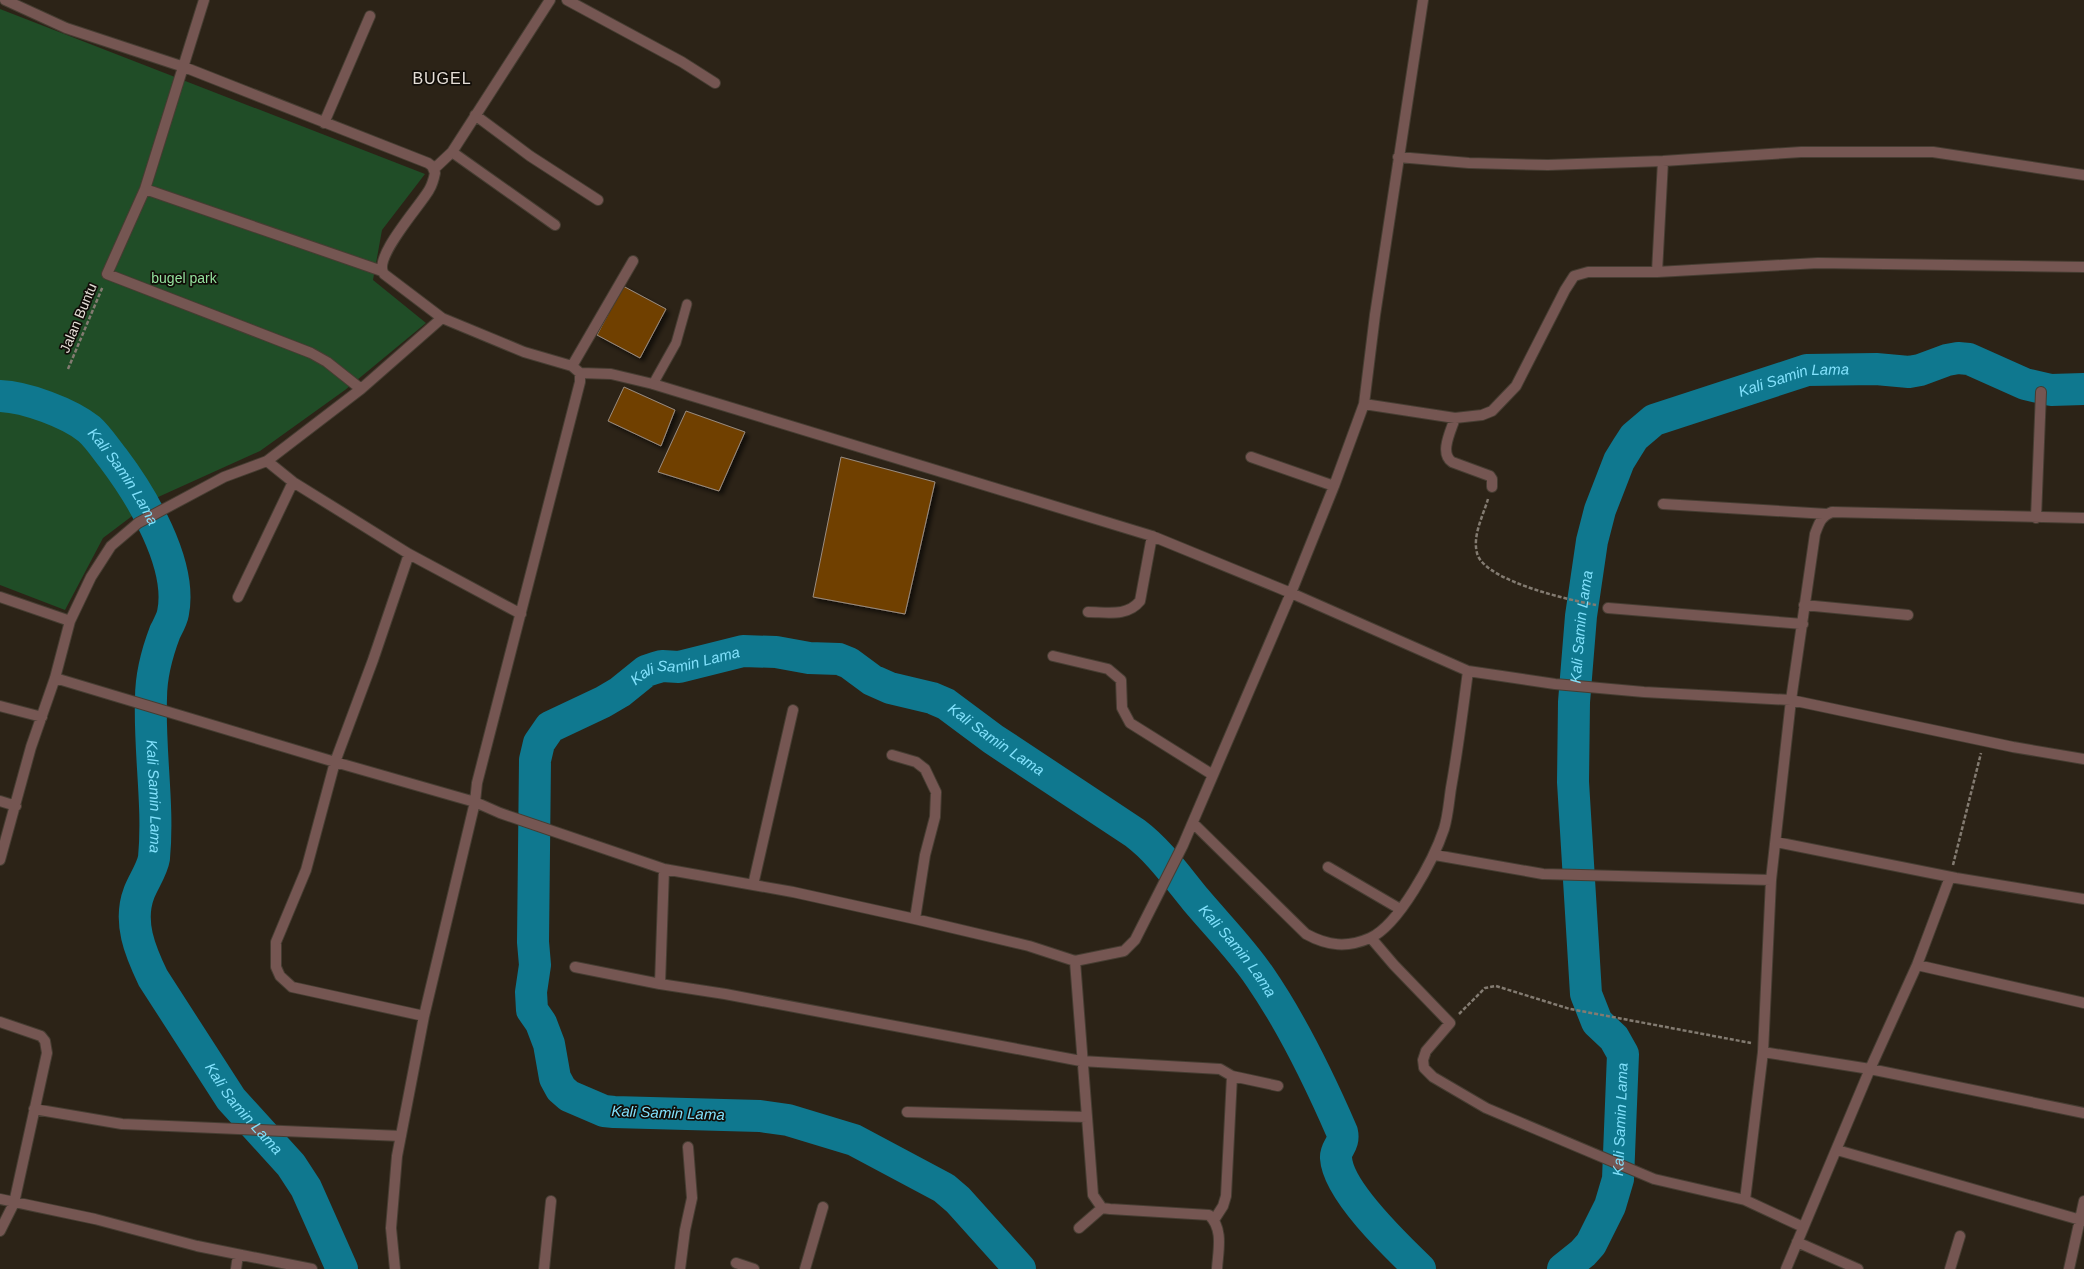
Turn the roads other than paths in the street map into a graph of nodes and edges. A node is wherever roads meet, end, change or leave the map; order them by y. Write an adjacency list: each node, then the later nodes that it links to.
1 (5, 0): 7 (street)
2 (204, 0): 7 (street)
3 (550, 0): 9 (street)
4 (567, 0): 8 (street)
5 (1423, 0): 12 (street)
6 (370, 16): 10 (street)
7 (184, 67): 10 (street); 16 (street)
8 (715, 83)
9 (475, 115): 11 (street); 17 (street)
10 (324, 123): 14 (street)
11 (452, 152): 14 (street); 18 (street)
12 (1398, 156): 13 (street); 29 (street)
13 (1663, 161): 15 (street); 22 (street)
14 (434, 169): 21 (street)
15 (2084, 175)
16 (145, 189): 21 (street); 27 (street)
17 (598, 200)
18 (554, 225)
19 (633, 261): 25 (street)
20 (2084, 267): 22 (street)
21 (382, 271): 24 (street)
22 (1657, 272): 30 (street)
23 (687, 304): 26 (lane)
24 (442, 318): 25 (street); 27 (street)
25 (576, 369): 26 (street); 48 (street)
26 (653, 384): 40 (street)
27 (361, 390): 32 (street)
28 (2041, 392): 38 (street)
29 (1364, 404): 30 (street); 34 (street)
30 (1455, 418): 35 (street)
31 (1250, 457): 34 (street)
32 (267, 461): 33 (street); 50 (street)
33 (293, 482): 41 (street); 44 (street)
34 (1334, 486): 42 (street)
35 (1492, 487)
36 (1663, 504): 37 (street)
37 (1827, 514): 38 (street); 45 (street)
38 (2036, 518): 39 (street)
39 (2084, 518)
40 (1152, 536): 42 (street); 47 (street)
41 (409, 554): 48 (street); 61 (street)
42 (1290, 593): 53 (street); 62 (street)
43 (0, 597): 50 (street)
44 (238, 597)
45 (1804, 605): 49 (street); 51 (street)
46 (1608, 608): 51 (street)
47 (1088, 612)
48 (521, 614): 64 (street)
49 (1908, 615)
50 (70, 621): 54 (street)
51 (1803, 624): 55 (street)
52 (1053, 656): 62 (street)
53 (1468, 671): 55 (street); 68 (street)
54 (55, 678): 58 (street); 61 (street)
55 (1791, 700): 60 (street); 67 (street)
56 (0, 706): 58 (street)
57 (793, 710): 74 (street)
58 (42, 717): 65 (street)
59 (892, 754): 77 (street)
60 (2084, 759)
61 (336, 762): 64 (street); 84 (street)
62 (1213, 775): 66 (street)
63 (0, 801): 65 (street)
64 (475, 802): 71 (street); 84 (street)
65 (16, 806): 69 (street)
66 (1193, 823): 78 (street); 79 (street)
67 (1776, 842): 72 (street); 73 (street)
68 (1434, 855): 73 (street); 76 (street)
69 (0, 860)
70 (1328, 867): 76 (street)
71 (664, 869): 74 (street); 82 (street)
72 (1950, 877): 75 (street); 80 (street)
73 (1771, 880): 86 (street)
74 (753, 885): 77 (street)
75 (2084, 899)
76 (1400, 909): 78 (street)
77 (915, 919): 79 (street)
78 (1371, 938): 99 (street)
79 (1075, 961): 87 (street)
80 (1917, 965): 83 (street); 88 (street)
81 (574, 967): 82 (street)
82 (660, 984): 87 (street)
83 (2084, 1003)
84 (424, 1016): 95 (street)
85 (0, 1022): 91 (street)
86 (1763, 1049): 88 (street); 99 (street)
87 (1081, 1061): 89 (street); 94 (street)
88 (1870, 1069): 93 (street); 97 (street)
89 (1232, 1076): 90 (street); 105 (street)
90 (1278, 1086)
91 (34, 1109): 95 (street); 102 (street)
92 (907, 1112): 94 (street)
93 (2084, 1113)
94 (1087, 1117): 104 (street)
95 (401, 1136): 116 (street)
96 (688, 1147): 118 (street)
97 (1837, 1150): 106 (street); 107 (street)
98 (0, 1199): 102 (street)
99 (1745, 1200): 107 (street)
100 (551, 1201): 117 (street)
101 (2084, 1201): 106 (street)
102 (14, 1203): 109 (street); 112 (street)
103 (823, 1207): 120 (street)
104 (1102, 1208): 105 (street); 108 (street)
105 (1214, 1220): 121 (street)
106 (2082, 1221): 125 (street)
107 (1802, 1227): 111 (street)
108 (1079, 1228)
109 (0, 1231)
110 (1960, 1236): 124 (street)
111 (1797, 1242): 122 (street); 123 (street)
112 (238, 1255): 114 (street); 115 (street)
113 (736, 1263): 119 (street)
114 (236, 1269)
115 (312, 1269)
116 (395, 1269)
117 (544, 1269)
118 (680, 1269)
119 (754, 1269)
120 (805, 1269)
121 (1217, 1269)
122 (1786, 1269)
123 (1858, 1269)
124 (1950, 1269)
125 (2069, 1269)

